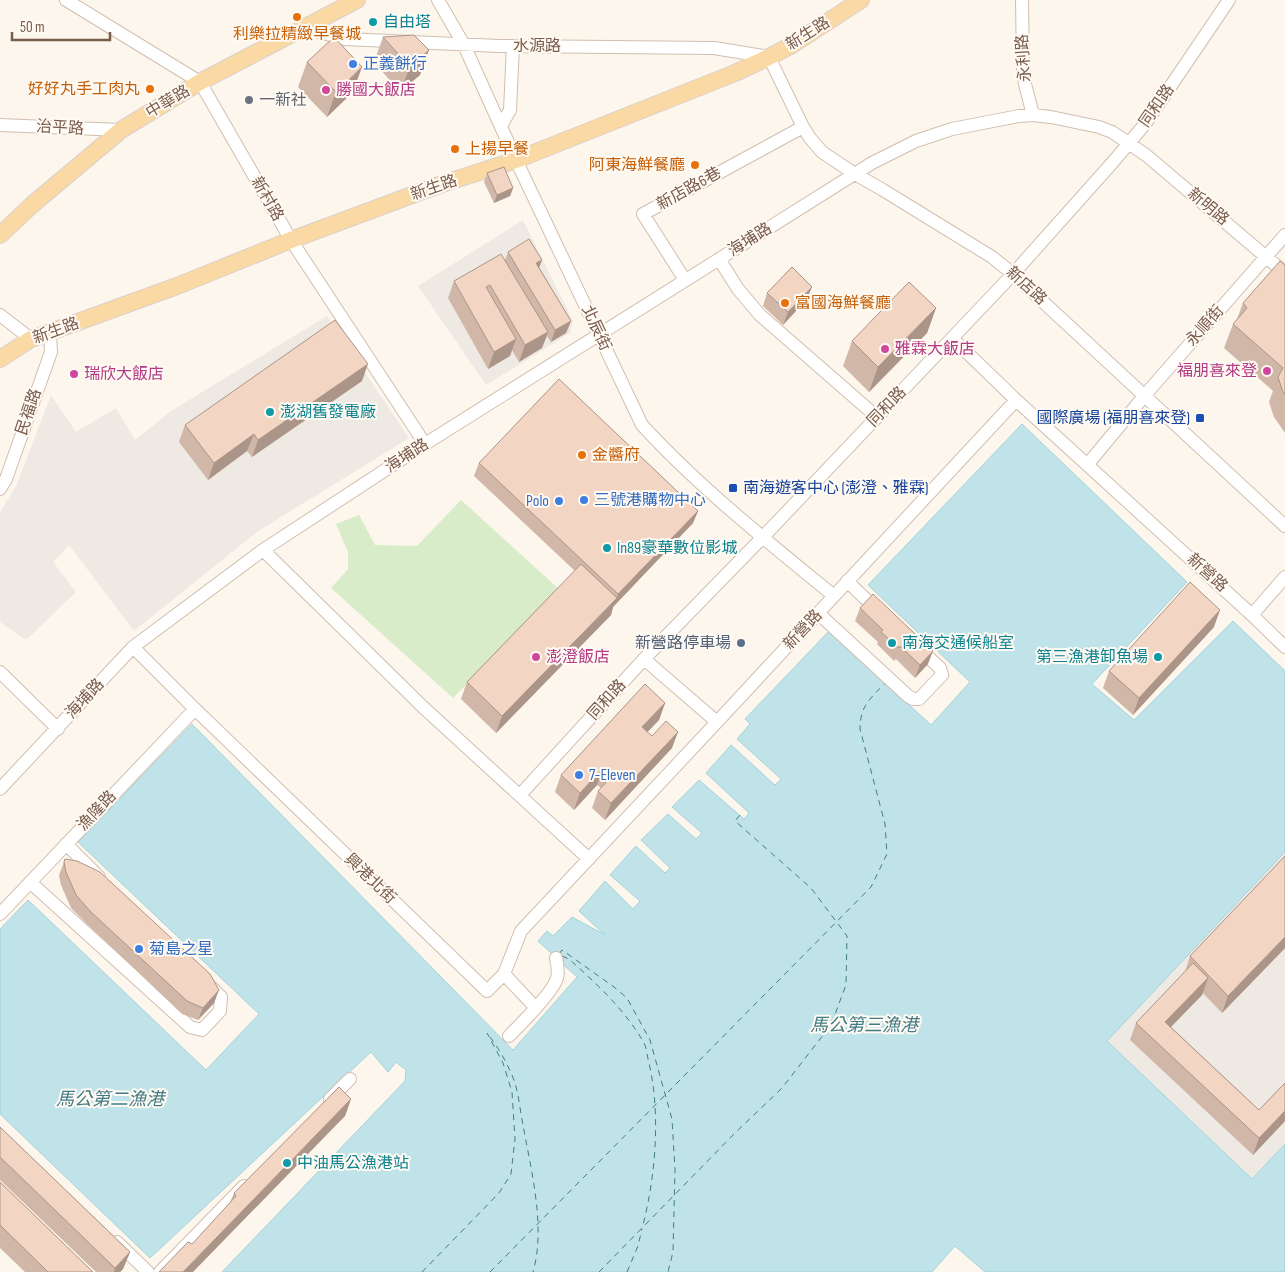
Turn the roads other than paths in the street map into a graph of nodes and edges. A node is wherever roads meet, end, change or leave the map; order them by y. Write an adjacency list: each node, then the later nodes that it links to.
1 (66, 0): 11 (street, 新村路)
2 (357, 0): 7 (main road, 中華路)
3 (438, 0): 8 (street, 北辰街)
4 (860, 0): 10 (main road, 新生路)
5 (1022, 0): 12 (street, 永利路)
6 (1229, 0): 17 (street, 同和路)
7 (304, 28): 8 (street, 水源路); 11 (main road, 中華路)
8 (464, 45): 9 (street, 水源路); 14 (street, 北辰街)
9 (513, 46): 10 (street, 水源路); 14 (street)
10 (769, 58): 15 (street, 新店路); 18 (main road, 新生路)
11 (200, 82): 16 (main road, 中華路); 22 (street, 新村路)
12 (1033, 115): 17 (street, 新明路); 19 (street, 海埔路)
13 (0, 125): 16 (street, 治平路)
14 (501, 126): 18 (street, 北辰街)
15 (804, 127): 19 (street, 新店路); 27 (street, 新店路6巷)
16 (121, 130): 20 (main road, 中華路)
17 (1130, 143): 23 (street, 新明路); 26 (street, 同和路)
18 (516, 160): 22 (main road, 新生路); 30 (street, 北辰街)
19 (855, 174): 24 (street, 海埔路); 26 (street, 新店路)
20 (0, 235)
21 (1285, 235): 23 (street, 永順街)
22 (291, 240): 29 (main road, 新生路); 37 (street, 新村路)
23 (1266, 256): 25 (street, 新明路); 34 (street, 永順街)
24 (719, 259): 27 (street, 海埔路); 36 (street)
25 (1285, 273)
26 (1013, 274): 32 (street, 同和路); 34 (street, 新店路)
27 (685, 280): 30 (street, 海埔路)
28 (0, 315): 31 (street)
29 (50, 333): 31 (main road, 新生路); 39 (street, 民福路)
30 (599, 334): 37 (street, 海埔路); 41 (street, 北辰街)
31 (31, 338): 33 (main road, 新生路)
32 (953, 339): 35 (street, 新營路); 36 (street, 同和路)
33 (0, 359)
34 (1145, 395): 38 (street, 永順街); 40 (street, 新店路)
35 (1016, 400): 38 (street, 新營路); 44 (street, 新營路)
36 (877, 417): 41 (street, 同和路)
37 (425, 444): 42 (street, 海埔路)
38 (1088, 464): 47 (street, 新營路)
39 (0, 489)
40 (1285, 526)
41 (763, 538): 45 (street, 北辰街); 52 (street, 同和路)
42 (263, 550): 50 (street, 海埔路); 58 (street)
43 (1285, 577): 47 (street)
44 (847, 581): 45 (street, 新營路); 48 (street)
45 (834, 596): 46 (street, 新營路)
46 (818, 613): 49 (street); 55 (street, 新營路)
47 (1252, 615): 51 (street, 新營路)
48 (891, 623)
49 (905, 636)
50 (133, 647): 54 (street, 興港北街); 56 (street, 海埔路)
51 (1285, 647)
52 (644, 659): 55 (street); 58 (street, 同和路)
53 (0, 672): 56 (street)
54 (195, 709): 59 (street, 漁隆路); 65 (street, 興港北街)
55 (717, 722): 60 (street, 新營路)
56 (58, 729): 57 (street, 海埔路)
57 (0, 789)
58 (520, 795): 60 (street)
59 (66, 844): 61 (street, 漁隆路); 62 (street)
60 (589, 859): 65 (street, 興港北街)
61 (30, 882): 63 (street, 漁隆路); 66 (street)
62 (108, 886)
63 (0, 914)
64 (556, 958): 67 (street)
65 (504, 974): 67 (street)
66 (200, 976)
67 (536, 1008): 68 (street)
68 (510, 1036)
69 (350, 1079): 70 (street)
70 (323, 1106)
71 (255, 1175): 74 (street)
72 (106, 1231): 73 (street)
73 (148, 1272)
74 (160, 1272)

